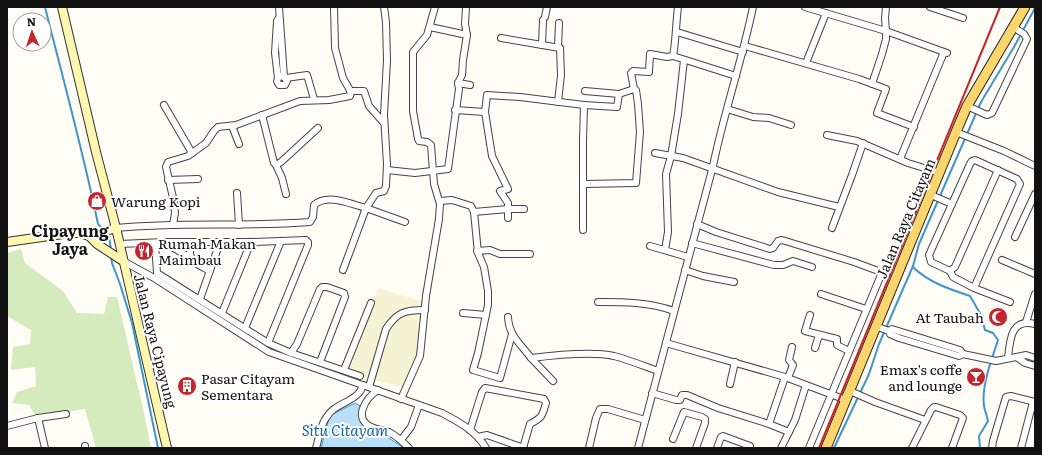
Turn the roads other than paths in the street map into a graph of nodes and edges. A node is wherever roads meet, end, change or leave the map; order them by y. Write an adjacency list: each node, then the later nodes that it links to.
1 (62, 7): 86 (main road, Jalan Raya Cipayung)
2 (279, 7): 37 (street)
3 (334, 7): 34 (street)
4 (384, 7): 46 (street)
5 (436, 7): 17 (street)
6 (466, 7): 21 (street)
7 (547, 7): 23 (street)
8 (678, 7): 20 (street)
9 (753, 7): 25 (street)
10 (805, 7): 14 (street)
11 (886, 7): 18 (street)
12 (930, 7): 15 (street)
13 (1025, 7): 19 (main road, Jalan Raya Citayam)
14 (826, 13): 18 (street); 28 (street)
15 (963, 18)
16 (559, 23): 24 (street)
17 (430, 27): 21 (street); 64 (street)
18 (886, 31): 31 (street); 49 (street)
19 (1019, 31): 41 (main road, Jalan Raya Citayam); 41 (street)
20 (677, 32): 25 (street); 26 (street)
21 (467, 35): 30 (street)
22 (501, 38): 23 (street)
23 (542, 45): 24 (street)
24 (558, 47): 38 (street)
25 (744, 49): 28 (street); 29 (street)
26 (673, 56): 27 (street); 33 (street)
27 (684, 60): 29 (street); 57 (street)
28 (806, 63): 31 (street)
29 (736, 76): 43 (street)
30 (458, 82): 32 (street); 42 (street)
31 (872, 84): 49 (street)
32 (470, 85)
33 (634, 89): 36 (street); 68 (street)
34 (350, 90): 37 (street); 46 (street)
35 (585, 91): 36 (street)
36 (618, 94): 40 (street)
37 (314, 99): 45 (street)
38 (558, 102): 40 (street); 44 (street)
39 (164, 105): 55 (street)
40 (584, 105): 68 (street)
41 (971, 108): 51 (main road, Jalan Raya Citayam)
42 (455, 110): 44 (street); 64 (street)
43 (727, 110): 47 (street); 61 (street)
44 (485, 112): 77 (street)
45 (262, 115): 48 (street); 59 (street)
46 (384, 123): 62 (street)
47 (791, 125)
48 (232, 126): 54 (street); 55 (street)
49 (914, 127): 58 (street)
50 (318, 128): 59 (street)
51 (959, 133): 60 (street); 65 (main road, Jalan Raya Citayam)
52 (828, 135): 53 (street)
53 (862, 143): 58 (street); 75 (street)
54 (239, 144)
55 (192, 153): 67 (street)
56 (655, 153): 57 (street)
57 (671, 156): 61 (street); 100 (street)
58 (900, 159): 65 (street)
59 (276, 165): 70 (street)
60 (1035, 166)
61 (712, 168): 75 (street); 82 (street)
62 (387, 170): 64 (street); 76 (street)
63 (998, 170): 74 (street); 111 (street); 114 (street)
64 (433, 172): 73 (street)
65 (940, 173): 72 (main road, Jalan Raya Citayam)
66 (198, 179): 67 (street)
67 (168, 180): 84 (street)
68 (584, 184): 87 (street)
69 (237, 193): 83 (street)
70 (286, 194)
71 (1035, 194): 89 (street)
72 (934, 197): 74 (street); 131 (main road, Jalan Raya Citayam)
73 (440, 201): 79 (street); 122 (street)
74 (950, 203): 111 (street)
75 (840, 207): 85 (street)
76 (366, 208): 81 (street); 83 (street); 108 (street)
77 (508, 209): 78 (street); 79 (street); 80 (street)
78 (524, 209)
79 (474, 212): 101 (street)
80 (508, 218)
81 (405, 222)
82 (697, 224): 97 (street); 121 (street)
83 (239, 225): 84 (street)
84 (173, 226): 86 (street)
85 (832, 228)
86 (109, 230): 88 (main road); 98 (main road, Jalan Raya Cipayung)
87 (583, 230)
88 (89, 236): 91 (main road); 106 (main road)
89 (1015, 237)
90 (281, 241): 95 (street); 132 (street); 135 (street)
91 (7, 242)
92 (164, 242): 93 (street); 96 (street); 103 (street)
93 (191, 242): 94 (street); 103 (street)
94 (220, 242): 95 (street); 110 (street)
95 (251, 242): 124 (street)
96 (155, 243): 98 (street); 117 (street)
97 (692, 243): 104 (street); 107 (street)
98 (120, 244): 106 (main road, Jalan Raya Cipayung)
99 (650, 246): 100 (street)
100 (665, 250): 104 (street)
101 (477, 251): 102 (street); 126 (street)
102 (530, 254)
103 (189, 257): 110 (street)
104 (688, 257): 109 (street)
105 (1002, 260): 112 (street)
106 (123, 261): 155 (street); 177 (main road, Jalan Raya Cipayung)
107 (812, 267)
108 (343, 270)
109 (685, 270): 113 (street); 123 (street)
110 (210, 271): 117 (street)
111 (950, 271): 114 (street)
112 (1035, 274)
113 (734, 282)
114 (974, 288): 119 (street)
115 (821, 294): 121 (street)
116 (1035, 294): 129 (street)
117 (200, 299): 124 (street)
118 (598, 302): 123 (street)
119 (1010, 302)
120 (371, 303): 148 (street)
121 (866, 309): 139 (street)
122 (424, 310): 155 (street); 159 (street)
123 (674, 311): 136 (street)
124 (222, 313): 132 (street)
125 (463, 313): 126 (street)
126 (486, 315): 133 (street)
127 (810, 315): 134 (street)
128 (508, 317): 133 (street)
129 (1026, 322): 130 (street); 142 (street)
130 (1035, 324)
131 (878, 327): 142 (street); 156 (main road, Jalan Raya Citayam)
132 (245, 328): 135 (street)
133 (512, 334): 141 (street)
134 (818, 335): 138 (street); 139 (street)
135 (268, 343): 140 (street)
136 (666, 343): 146 (street); 149 (street)
137 (792, 347): 151 (street)
138 (815, 348)
139 (849, 351): 158 (street)
140 (291, 353): 145 (street); 145 (street)
141 (531, 358): 149 (street); 152 (street)
142 (1008, 358): 143 (street)
143 (1018, 358): 144 (street); 147 (street)
144 (1035, 358)
145 (320, 362): 148 (street)
146 (735, 362): 151 (street); 153 (street)
147 (1035, 366)
148 (344, 370): 150 (street)
149 (658, 371): 157 (street)
150 (360, 376)
151 (787, 378): 154 (street); 167 (street)
152 (553, 382)
153 (730, 384)
154 (806, 385): 158 (street); 170 (street)
155 (371, 388): 159 (street); 173 (street); 178 (street)
156 (852, 392): 160 (main road, Jalan Raya Citayam); 166 (street)
157 (652, 393): 165 (street); 167 (street)
158 (831, 395): 160 (street); 187 (street)
159 (402, 399): 162 (street)
160 (846, 400): 188 (main road, Jalan Raya Citayam)
161 (1034, 402): 191 (street); 192 (street)
162 (420, 405): 169 (street); 173 (street)
163 (66, 414): 164 (street)
164 (38, 418): 168 (street); 176 (street)
165 (645, 420): 175 (street); 182 (street)
166 (925, 420): 189 (street); 190 (street)
167 (769, 424): 170 (street)
168 (7, 426)
169 (470, 430): 171 (street); 181 (street)
170 (789, 432): 186 (street)
171 (478, 437): 180 (street); 181 (street)
172 (673, 439): 184 (street)
173 (400, 440): 179 (street)
174 (750, 446): 185 (street)
175 (639, 447): 183 (street)
176 (46, 448)
177 (167, 448)
178 (316, 448)
179 (408, 448)
180 (486, 448)
181 (524, 448)
182 (588, 448)
183 (646, 448)
184 (696, 448)
185 (717, 448)
186 (781, 448)
187 (809, 448)
188 (826, 448)
189 (912, 448)
190 (952, 448)
191 (992, 448)
192 (1021, 448)

